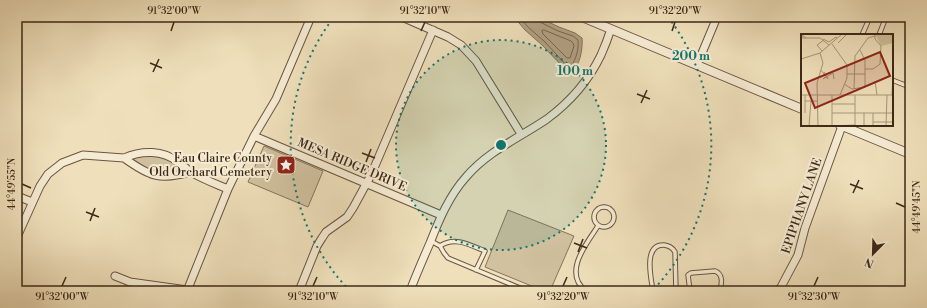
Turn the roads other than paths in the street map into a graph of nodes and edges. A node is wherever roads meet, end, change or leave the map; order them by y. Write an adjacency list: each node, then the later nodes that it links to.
1 (311, 17): 18 (street)
2 (402, 17): 8 (street)
3 (582, 17): 7 (street)
4 (717, 17): 11 (street)
5 (870, 17): 9 (lane)
6 (886, 17): 10 (lane)
7 (611, 29): 11 (street); 17 (street)
8 (433, 30): 17 (street); 22 (street)
9 (862, 34)
10 (879, 34)
11 (697, 65): 14 (street)
12 (893, 80): 13 (lane)
13 (910, 87)
14 (801, 109)
15 (841, 126): 45 (street, EPIPHANY LANE)
16 (843, 126): 19 (street)
17 (521, 134): 26 (street)
18 (254, 136): 22 (street, MESA RIDGE DRIVE); 23 (street)
19 (910, 154)
20 (124, 158): 21 (street); 21 (street); 25 (street)
21 (190, 172): 23 (street)
22 (366, 183): 26 (street, MESA RIDGE DRIVE); 36 (street)
23 (228, 189): 35 (street)
24 (17, 196): 25 (street)
25 (32, 202): 27 (street)
26 (441, 215): 30 (street)
27 (20, 221): 29 (street)
28 (598, 226): 28 (lane); 34 (lane)
29 (17, 237)
30 (431, 241): 31 (lane); 37 (street)
31 (440, 246): 32 (lane); 32 (lane)
32 (476, 270): 38 (lane)
33 (115, 276): 35 (street)
34 (579, 284): 39 (lane); 40 (lane)
35 (187, 290)
36 (299, 291)
37 (410, 291)
38 (527, 291)
39 (580, 291)
40 (586, 291)
41 (652, 291): 42 (lane)
42 (676, 291)
43 (690, 291): 44 (lane)
44 (716, 291)
45 (778, 291)

